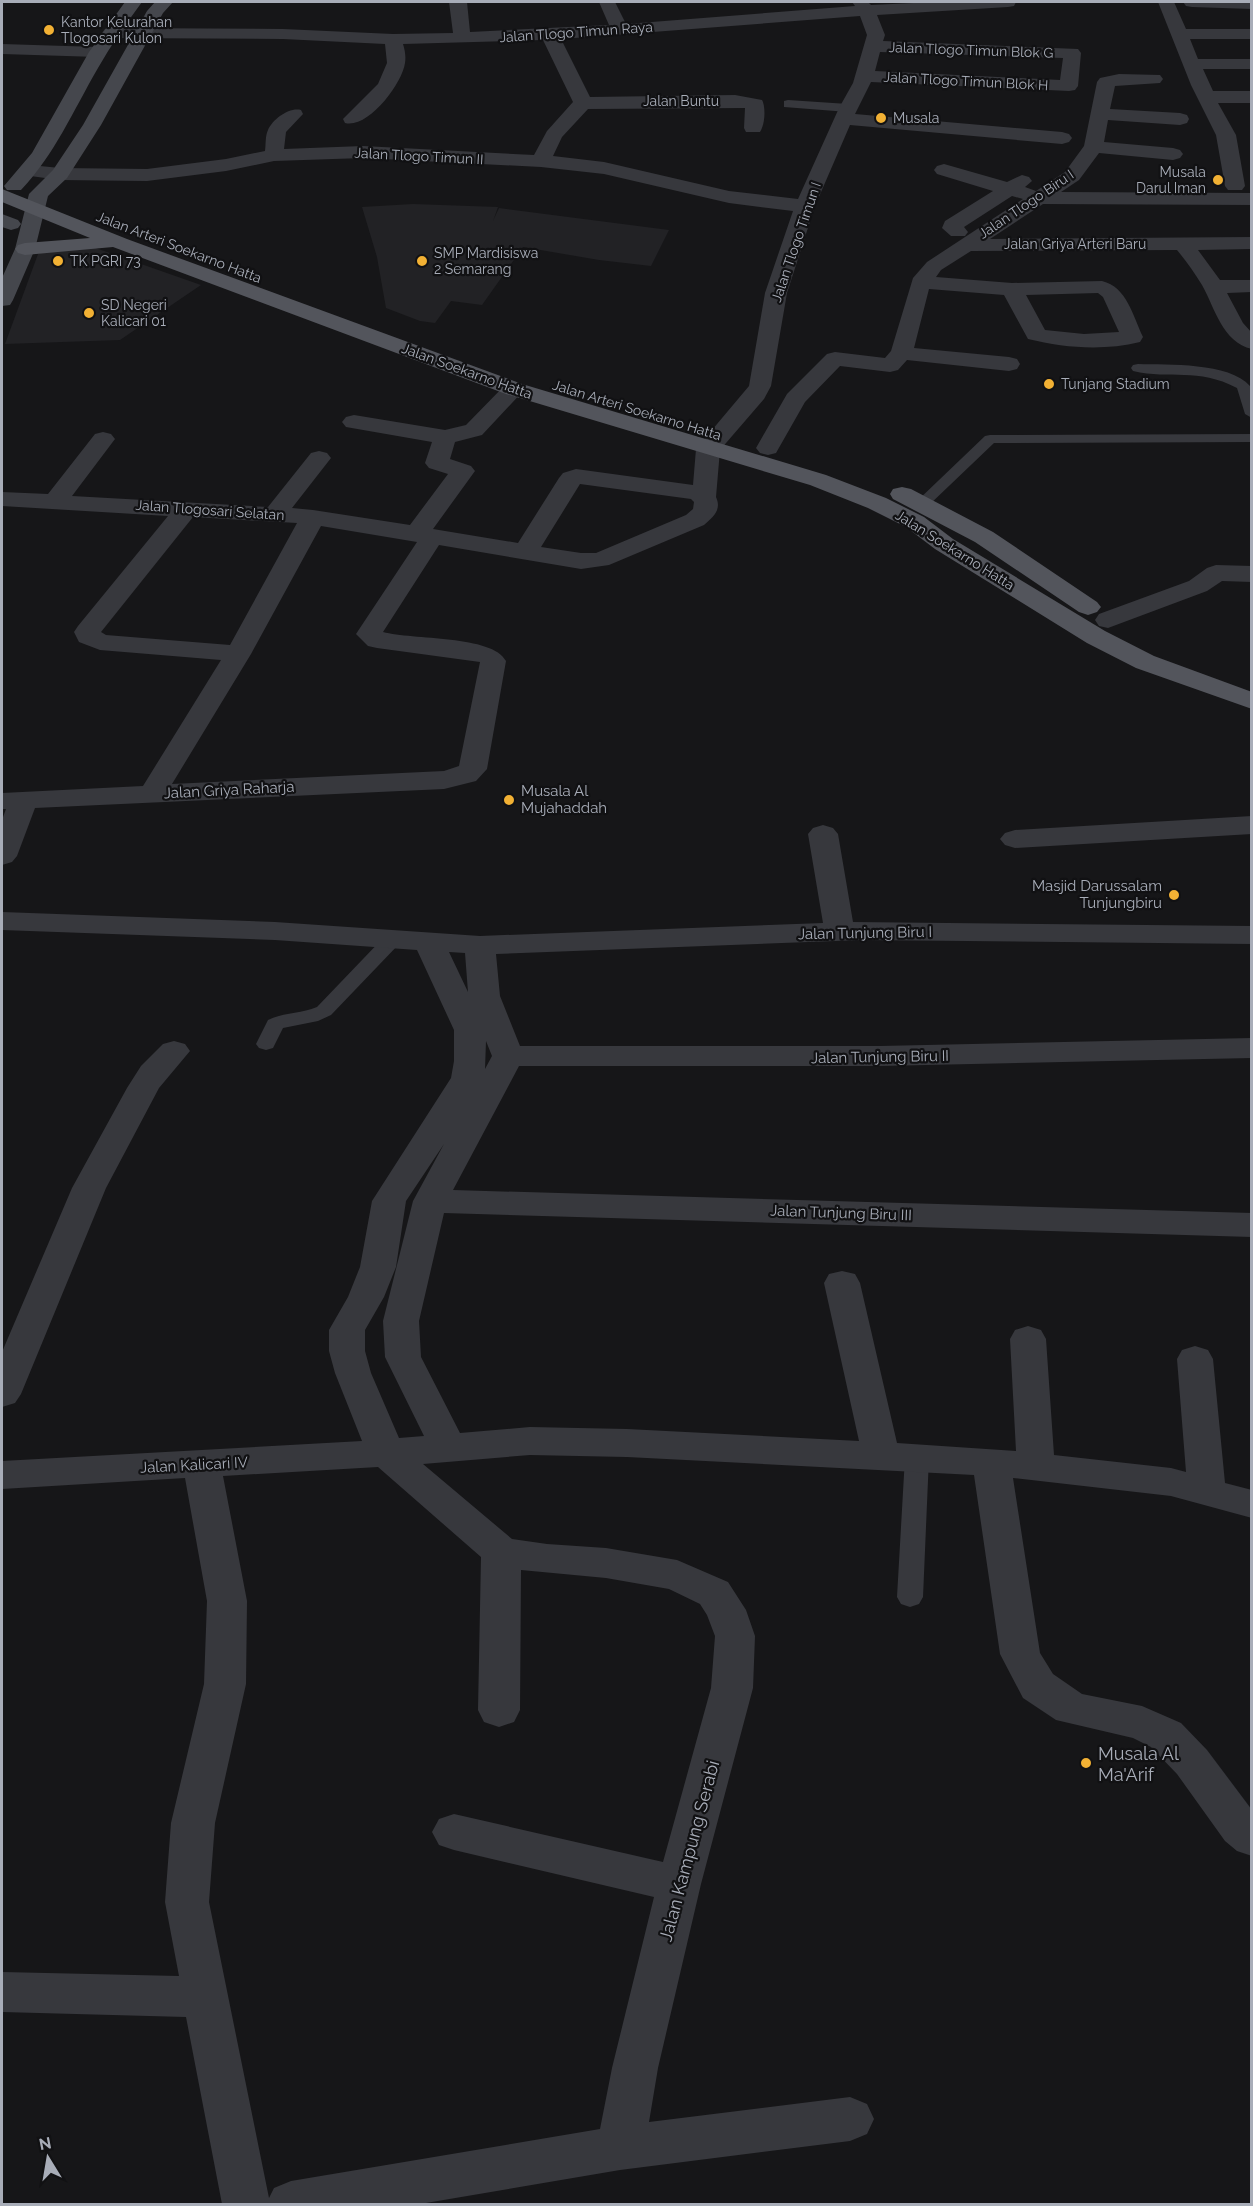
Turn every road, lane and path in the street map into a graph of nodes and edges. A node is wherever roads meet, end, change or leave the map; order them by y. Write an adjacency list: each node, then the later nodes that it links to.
1 (133, 2): 14 (street)
2 (164, 2): 15 (street)
3 (458, 2): 19 (street)
4 (607, 2): 13 (street)
5 (712, 2): 12 (street)
6 (1008, 2): 9 (street, Jalan Tlogo Timun Raya)
7 (1166, 2): 16 (street)
8 (1192, 2): 10 (street)
9 (942, 3): 11 (street, Jalan Tlogo Timun Raya)
10 (1251, 3)
11 (863, 6): 12 (street, Jalan Tlogo Timun Raya); 21 (street, Jalan Tlogo Timun I)
12 (722, 20): 13 (street, Jalan Tlogo Timun Raya)
13 (620, 30): 18 (street, Jalan Tlogo Timun Raya)
14 (111, 33): 15 (street, Jalan Tlogo Timun Raya); 23 (street)
15 (144, 34): 20 (street, Jalan Tlogo Timun Raya); 46 (street)
16 (1178, 34): 17 (street); 24 (street)
17 (1251, 34)
18 (548, 35): 19 (street, Jalan Tlogo Timun Raya); 31 (street)
19 (462, 37): 20 (street, Jalan Tlogo Timun Raya)
20 (393, 39): 36 (street)
21 (872, 46): 26 (street, Jalan Tlogo Timun I); 28 (street, Jalan Tlogo Timun Blok G)
22 (2, 49): 23 (street)
23 (98, 52): 45 (street)
24 (1191, 64): 25 (street); 30 (street)
25 (1251, 64)
26 (863, 76): 28 (street, Jalan Tlogo Timun Blok H); 34 (street, Jalan Tlogo Timun I)
27 (1154, 79): 35 (street, Jalan Tlogo Biru I)
28 (1069, 86)
29 (1251, 97): 30 (street)
30 (1206, 98): 48 (street)
31 (583, 104): 38 (street, Jalan Buntu); 43 (street)
32 (789, 104): 34 (lane)
33 (294, 114): 42 (street)
34 (846, 114): 39 (street); 53 (street, Jalan Tlogo Timun I)
35 (1099, 114): 37 (street); 40 (street, Jalan Tlogo Biru I)
36 (352, 119)
37 (1180, 119)
38 (753, 128)
39 (1062, 138)
40 (1094, 147): 41 (street); 51 (street, Jalan Tlogo Biru I)
41 (1173, 154)
42 (274, 155): 43 (street, Jalan Tlogo Timun II); 46 (street, Jalan Tlogo Timun II)
43 (541, 161): 53 (street, Jalan Tlogo Timun II)
44 (944, 170): 49 (street)
45 (30, 171): 46 (street, Jalan Tlogo Timun II); 50 (street)
46 (60, 174): 50 (street)
47 (1031, 176): 49 (street)
48 (1240, 177)
49 (1010, 188): 51 (street); 55 (street)
50 (16, 193): 54 (street); 56 (main road, Jalan Soekarno Hatta); 59 (street); 76 (main road, Jalan Arteri Soekarno Hatta)
51 (1040, 198): 52 (street); 55 (street, Jalan Tlogo Biru I)
52 (1251, 199)
53 (805, 206): 76 (street, Jalan Tlogo Timun I)
54 (6, 228)
55 (962, 238): 57 (street, Jalan Griya Arteri Baru); 60 (street, Jalan Tlogo Biru I)
56 (120, 243): 59 (main road); 70 (main road, Jalan Soekarno Hatta)
57 (1183, 243): 58 (street, Jalan Griya Arteri Baru); 62 (street)
58 (1251, 243)
59 (25, 249): 64 (street)
60 (920, 282): 63 (street); 66 (street)
61 (1251, 286): 62 (street)
62 (1214, 287): 65 (street)
63 (1012, 289): 63 (street)
64 (2, 299)
65 (1251, 343)
66 (896, 359): 67 (street); 69 (street); 77 (street)
67 (1009, 364)
68 (1138, 368): 71 (lane)
69 (879, 386)
70 (514, 389): 73 (street); 76 (main road, Jalan Soekarno Hatta)
71 (1251, 414)
72 (354, 422): 73 (street)
73 (445, 437): 86 (street)
74 (1251, 438): 82 (lane)
75 (103, 439): 81 (street)
76 (714, 442): 77 (main road, Jalan Arteri Soekarno Hatta); 79 (street); 92 (main road, Jalan Soekarno Hatta)
77 (768, 448): 82 (main road, Jalan Arteri Soekarno Hatta)
78 (319, 458): 84 (street)
79 (704, 496): 87 (street, Jalan Tlogosari Selatan); 87 (street)
80 (2, 499): 81 (street, Jalan Tlogosari Selatan)
81 (55, 501): 83 (street, Jalan Tlogosari Selatan)
82 (923, 503): 89 (main road, Jalan Arteri Soekarno Hatta)
83 (187, 509): 84 (street, Jalan Tlogosari Selatan); 90 (street)
84 (275, 514): 85 (street, Jalan Tlogosari Selatan)
85 (313, 517): 86 (street, Jalan Tlogosari Selatan); 90 (street)
86 (425, 534): 87 (street, Jalan Tlogosari Selatan); 93 (street, Jalan Griya Raharja)
87 (525, 552)
88 (1251, 574): 89 (street)
89 (1108, 621): 91 (main road, Jalan Arteri Soekarno Hatta)
90 (238, 654): 93 (street)
91 (1242, 674)
92 (1251, 701)
93 (153, 793): 94 (street, Jalan Griya Raharja)
94 (13, 800): 98 (street)
95 (1251, 825): 97 (street)
96 (823, 834): 100 (street)
97 (1015, 839)
98 (2, 856)
99 (2, 921): 102 (street, Jalan Tunjung Biru I)
100 (840, 932): 101 (street, Jalan Tunjung Biru I); 104 (street, Jalan Tunjung Biru I)
101 (1251, 935)
102 (393, 939): 103 (street, Jalan Tunjung Biru I); 105 (lane)
103 (429, 942): 104 (street, Jalan Tunjung Biru I); 116 (street)
104 (480, 945): 108 (street)
105 (266, 1044)
106 (1251, 1048): 108 (street, Jalan Tunjung Biru II)
107 (174, 1051): 114 (street)
108 (508, 1056): 109 (street)
109 (430, 1201): 110 (street, Jalan Tunjung Biru III); 115 (street)
110 (1251, 1225)
111 (842, 1283): 117 (street)
112 (1028, 1339): 120 (street)
113 (1195, 1359): 122 (street)
114 (2, 1394)
115 (448, 1447): 116 (street, Jalan Kalicari IV); 117 (street, Jalan Kalicari IV)
116 (386, 1453): 119 (street, Jalan Kalicari IV); 124 (street)
117 (899, 1456): 118 (street, Jalan Kalicari IV); 125 (lane)
118 (991, 1462): 120 (street, Jalan Kalicari IV); 128 (street)
119 (202, 1465): 121 (street, Jalan Kalicari IV); 131 (street)
120 (1036, 1467): 122 (street, Jalan Kalicari IV)
121 (2, 1475)
122 (1207, 1491): 123 (street, Jalan Kalicari IV)
123 (1251, 1504)
124 (501, 1552): 126 (street); 129 (street, Jalan Kampung Serabi)
125 (910, 1597)
126 (499, 1710)
127 (454, 1832): 129 (street)
128 (1251, 1838)
129 (679, 1884): 133 (street, Jalan Kampung Serabi)
130 (2, 1992): 131 (street)
131 (206, 1997): 134 (street)
132 (850, 2119): 133 (street)
133 (620, 2148): 135 (street)
134 (246, 2205)
135 (291, 2205)

